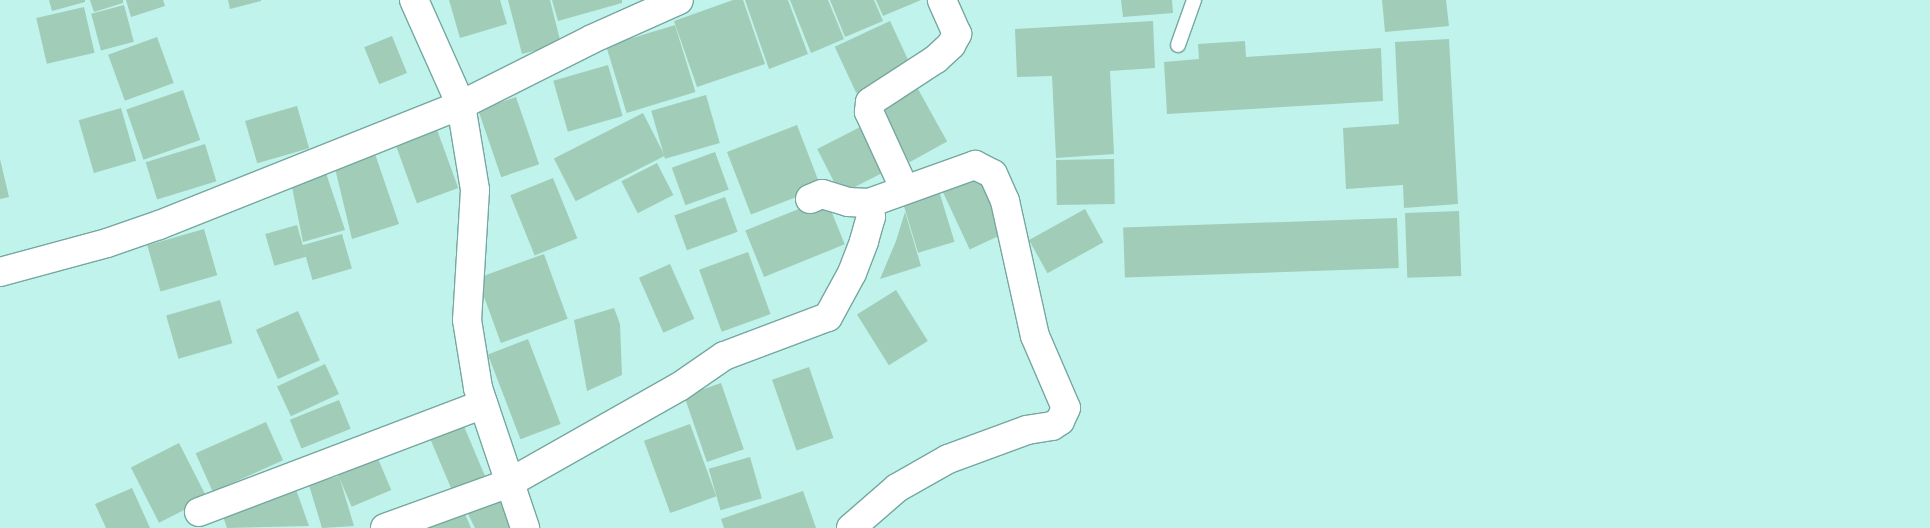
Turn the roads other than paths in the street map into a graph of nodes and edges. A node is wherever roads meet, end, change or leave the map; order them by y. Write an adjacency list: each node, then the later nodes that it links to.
1 (414, 0): 6 (street)
2 (679, 0): 6 (street)
3 (942, 0): 7 (street)
4 (1194, 0): 5 (lane)
5 (1178, 45)
6 (461, 105): 10 (street); 11 (street)
7 (904, 188): 9 (street); 16 (street)
8 (810, 199): 9 (street)
9 (869, 203): 12 (street)
10 (0, 272)
11 (483, 404): 12 (street); 13 (street)
12 (509, 483): 14 (street); 15 (street)
13 (199, 512)
14 (385, 528)
15 (525, 528)
16 (851, 528)

